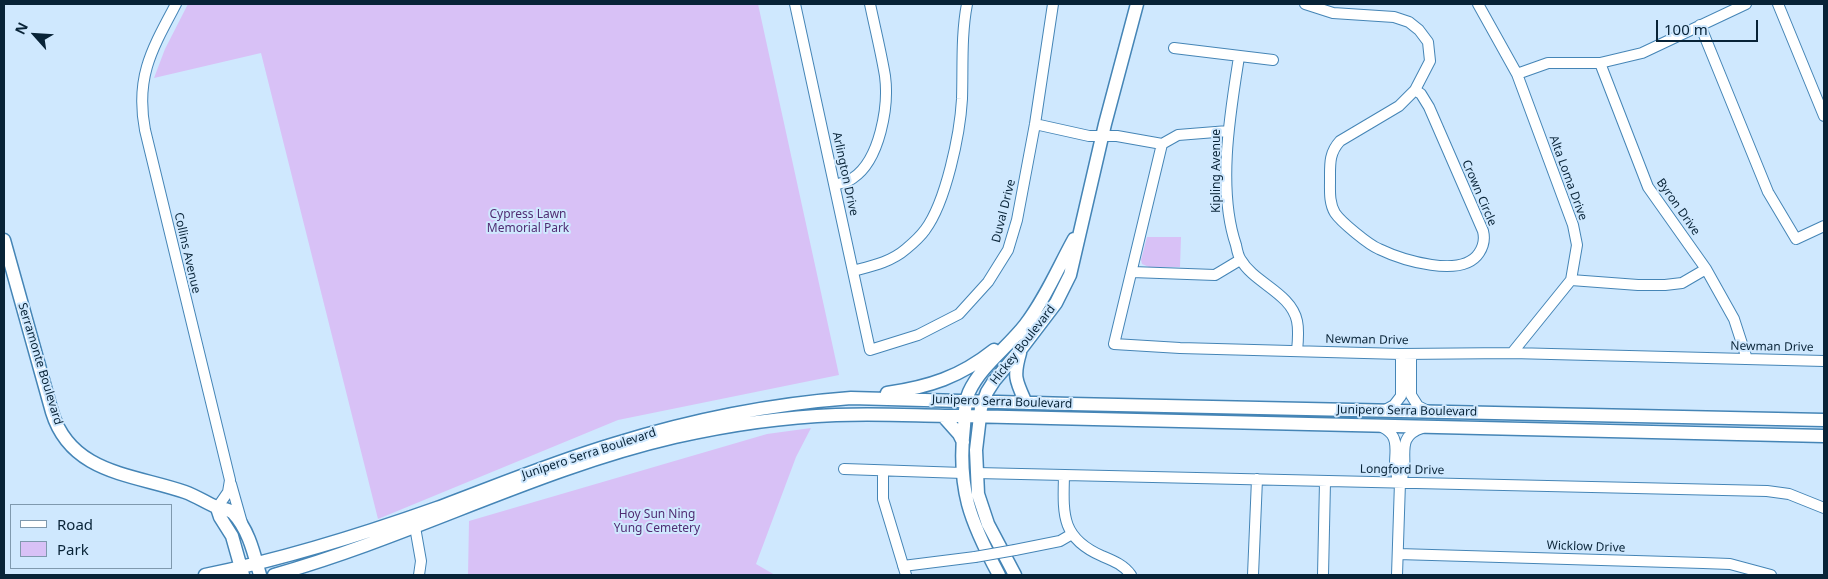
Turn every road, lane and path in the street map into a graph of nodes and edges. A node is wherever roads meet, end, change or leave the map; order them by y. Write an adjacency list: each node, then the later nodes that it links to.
1 (176, 4): 62 (street, Collins Avenue)
2 (795, 4): 23 (street, Arlington Drive)
3 (870, 4): 23 (street)
4 (967, 4): 29 (street)
5 (1053, 4): 19 (street, Duval Drive)
6 (1137, 4): 21 (main road, Hickey Boulevard)
7 (1304, 4): 17 (street, Crown Circle)
8 (1478, 4): 16 (street, Alta Loma Drive)
9 (1746, 4): 11 (street)
10 (1778, 4): 18 (street)
11 (1700, 25): 15 (street); 24 (street)
12 (1174, 48): 13 (street)
13 (1239, 56): 14 (street); 20 (street, Kipling Avenue)
14 (1273, 60)
15 (1600, 63): 16 (street); 28 (street, Byron Drive)
16 (1517, 74): 31 (street, Alta Loma Drive)
17 (1415, 90): 17 (street, Crown Circle)
18 (1824, 116)
19 (1035, 124): 21 (street); 34 (street, Duval Drive)
20 (1228, 131): 22 (street); 27 (street, Kipling Avenue)
21 (1103, 136): 22 (street); 25 (main road, Hickey Boulevard)
22 (1162, 144): 30 (street, Newman Drive)
23 (835, 185): 29 (street, Arlington Drive)
24 (1824, 226)
25 (1079, 229): 32 (main road, Hickey Boulevard); 33 (main road, Hickey Boulevard)
26 (4, 240): 65 (main road, Serramonte Boulevard)
27 (1240, 260): 30 (street); 35 (street, Kipling Avenue)
28 (1706, 269): 31 (street); 38 (street, Byron Drive)
29 (853, 272): 34 (street, Arlington Drive)
30 (1132, 272): 35 (street, Newman Drive)
31 (1571, 280): 36 (street, Alta Loma Drive)
32 (1024, 327): 40 (main road); 41 (main road, Hickey Boulevard)
33 (1021, 349): 42 (main road, Hickey Boulevard); 43 (main road)
34 (870, 350)
35 (1298, 351): 37 (street, Newman Drive)
36 (1512, 353): 37 (street, Newman Drive); 38 (street, Newman Drive)
37 (1406, 354): 44 (street); 45 (street)
38 (1748, 359): 39 (street, Newman Drive)
39 (1824, 361)
40 (851, 398): 41 (main road, Junipero Serra Boulevard); 71 (main road, Junipero Serra Boulevard)
41 (966, 400): 42 (main road, Junipero Serra Boulevard); 47 (main road, Hickey Boulevard)
42 (983, 401): 43 (main road, Junipero Serra Boulevard); 48 (main road, Hickey Boulevard)
43 (1026, 403): 44 (main road, Junipero Serra Boulevard)
44 (1385, 410): 45 (main road, Junipero Serra Boulevard)
45 (1429, 411): 50 (main road, Junipero Serra Boulevard)
46 (943, 416): 47 (main road, Junipero Serra Boulevard); 54 (main road); 67 (main road, Junipero Serra Boulevard)
47 (965, 416): 48 (main road, Junipero Serra Boulevard); 54 (main road, Hickey Boulevard)
48 (979, 416): 49 (main road, Junipero Serra Boulevard); 55 (main road, Hickey Boulevard)
49 (1007, 417): 51 (main road, Junipero Serra Boulevard); 55 (main road)
50 (1824, 420)
51 (1378, 424): 52 (main road, Junipero Serra Boulevard); 64 (street)
52 (1428, 427): 53 (main road, Junipero Serra Boulevard); 64 (street)
53 (1824, 436)
54 (963, 442): 58 (main road, Hickey Boulevard)
55 (976, 444): 59 (main road, Hickey Boulevard)
56 (844, 469): 57 (street)
57 (883, 471): 58 (street); 73 (street)
58 (963, 473): 77 (main road, Hickey Boulevard)
59 (977, 473): 60 (street, Longford Drive); 78 (main road, Hickey Boulevard)
60 (1064, 475): 61 (street, Longford Drive); 69 (street)
61 (1257, 479): 63 (street, Longford Drive); 80 (street)
62 (230, 480): 65 (street); 68 (street, Collins Avenue)
63 (1325, 482): 64 (street, Longford Drive); 81 (street)
64 (1400, 482): 66 (street, Longford Drive); 70 (street)
65 (217, 508): 68 (main road, Serramonte Boulevard); 72 (main road)
66 (1824, 508)
67 (415, 527): 75 (main road, Junipero Serra Boulevard); 76 (street)
68 (244, 528): 71 (main road, Serramonte Boulevard)
69 (1072, 534): 73 (street, bridge); 79 (street)
70 (1398, 554): 82 (street); 83 (street, Wicklow Drive)
71 (258, 569): 72 (main road, Junipero Serra Boulevard)
72 (242, 571): 74 (main road, Junipero Serra Boulevard)
73 (904, 571)
74 (205, 575)
75 (274, 575)
76 (419, 575)
77 (999, 575)
78 (1015, 575)
79 (1132, 575)
80 (1253, 575)
81 (1323, 575)
82 (1397, 575)
83 (1771, 575)

